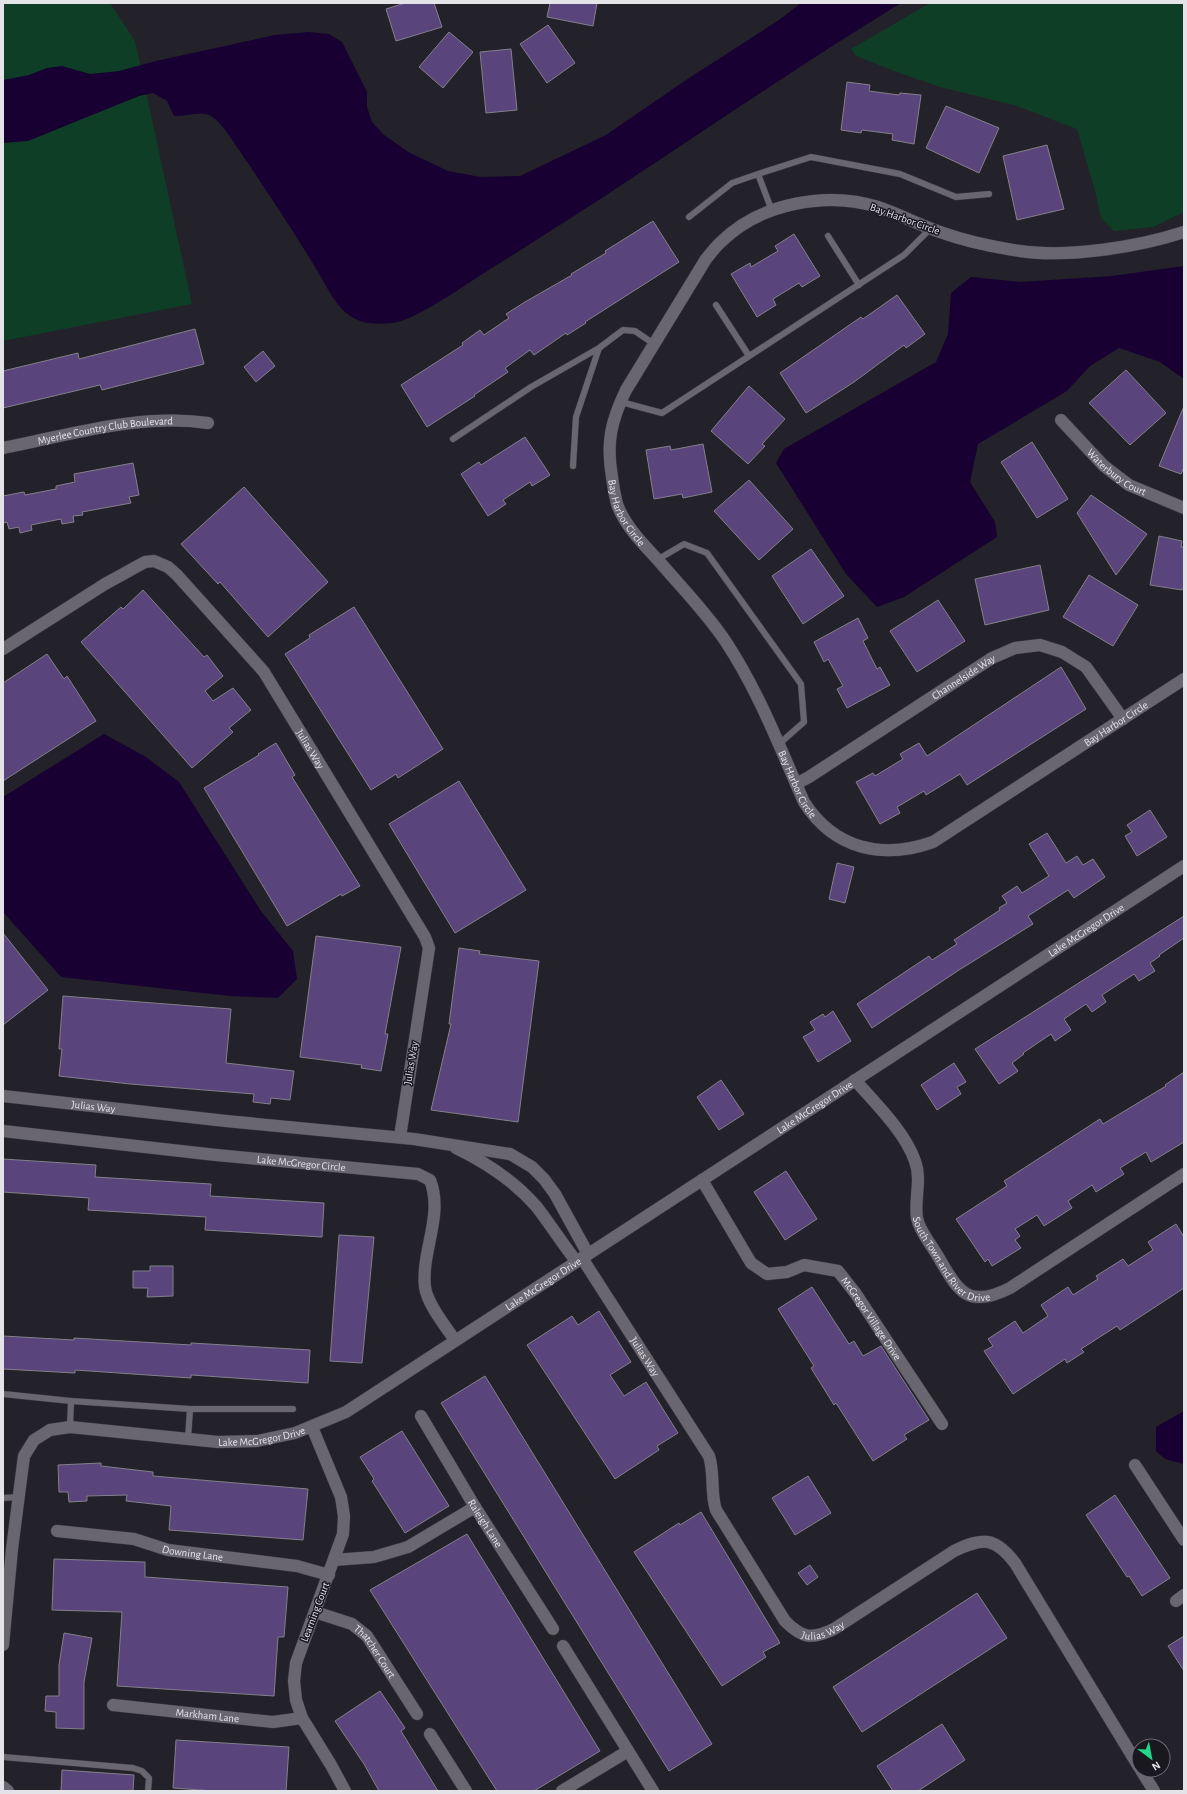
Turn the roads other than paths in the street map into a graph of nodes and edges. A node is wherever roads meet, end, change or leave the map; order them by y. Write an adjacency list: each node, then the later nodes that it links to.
1 (758, 174): 2 (lane); 3 (lane); 4 (lane)
2 (989, 194)
3 (772, 211): 5 (street, Bay Harbor Circle); 10 (street, Bay Harbor Circle)
4 (690, 217)
5 (930, 229): 6 (street, Bay Harbor Circle); 8 (lane)
6 (1184, 232)
7 (828, 236): 8 (lane)
8 (859, 285): 12 (lane)
9 (716, 305): 12 (lane)
10 (654, 344): 11 (lane); 13 (street, Bay Harbor Circle)
11 (599, 348): 16 (lane); 18 (lane)
12 (749, 356): 13 (lane)
13 (620, 402): 20 (street, Bay Harbor Circle)
14 (1061, 420): 19 (street, Waterbury Court)
15 (208, 423): 17 (street, Myerlee Country Club Boulevard)
16 (453, 439)
17 (3, 448)
18 (573, 466)
19 (1184, 508)
20 (657, 560): 24 (street, Bay Harbor Circle); 24 (lane)
21 (3, 649): 30 (street, Julias Way)
22 (1184, 679): 23 (street, Bay Harbor Circle)
23 (1123, 719): 25 (street, Bay Harbor Circle); 25 (street, Channelside Way)
24 (779, 744): 25 (street, Bay Harbor Circle)
25 (796, 784)
26 (1184, 866): 27 (street, Lake McGregor Drive)
27 (855, 1080): 32 (street, South Town and River Drive); 33 (street, Lake McGregor Drive)
28 (3, 1096): 30 (street, Julias Way)
29 (3, 1131): 35 (street, Lake McGregor Circle)
30 (400, 1137): 31 (street, Julias Way)
31 (448, 1144): 34 (street, Julias Way); 34 (street, Julias Way)
32 (1184, 1174)
33 (702, 1180): 34 (street, Lake McGregor Drive); 41 (street, McGregor Village Drive)
34 (582, 1258): 35 (street, Lake McGregor Drive); 62 (street, Julias Way)
35 (455, 1340): 43 (street, Lake McGregor Drive)
36 (3, 1394): 37 (lane)
37 (71, 1401): 39 (lane); 42 (lane)
38 (293, 1409): 39 (lane)
39 (190, 1410): 44 (lane)
40 (421, 1416): 48 (street, Raleigh Lane)
41 (942, 1424)
42 (70, 1427): 44 (street, Lake McGregor Drive); 46 (street, Lake McGregor Drive)
43 (312, 1427): 44 (street, Lake McGregor Drive); 51 (street, Learning Court)
44 (188, 1439)
45 (1135, 1465): 50 (street)
46 (18, 1497): 47 (lane); 55 (street, Lake McGregor Drive)
47 (3, 1498)
48 (475, 1507): 51 (street); 54 (street, Raleigh Lane)
49 (57, 1531): 52 (street, Downing Lane)
50 (1184, 1540)
51 (334, 1560): 52 (street, Learning Court)
52 (329, 1575): 53 (street, Learning Court)
53 (315, 1612): 58 (street, Thatcher Court); 59 (street, Learning Court)
54 (552, 1629)
55 (3, 1645)
56 (563, 1646): 61 (street)
57 (113, 1705): 59 (street, Markham Lane)
58 (417, 1714)
59 (302, 1718): 68 (street, Learning Court)
60 (430, 1734): 69 (street)
61 (628, 1751): 70 (street); 71 (street)
62 (1131, 1754)
63 (3, 1757): 67 (lane)
64 (1146, 1778): 72 (street)
65 (3, 1787): 66 (street)
66 (8, 1791)
67 (148, 1791)
68 (345, 1791)
69 (466, 1791)
70 (562, 1791)
71 (653, 1791)
72 (1154, 1791)

